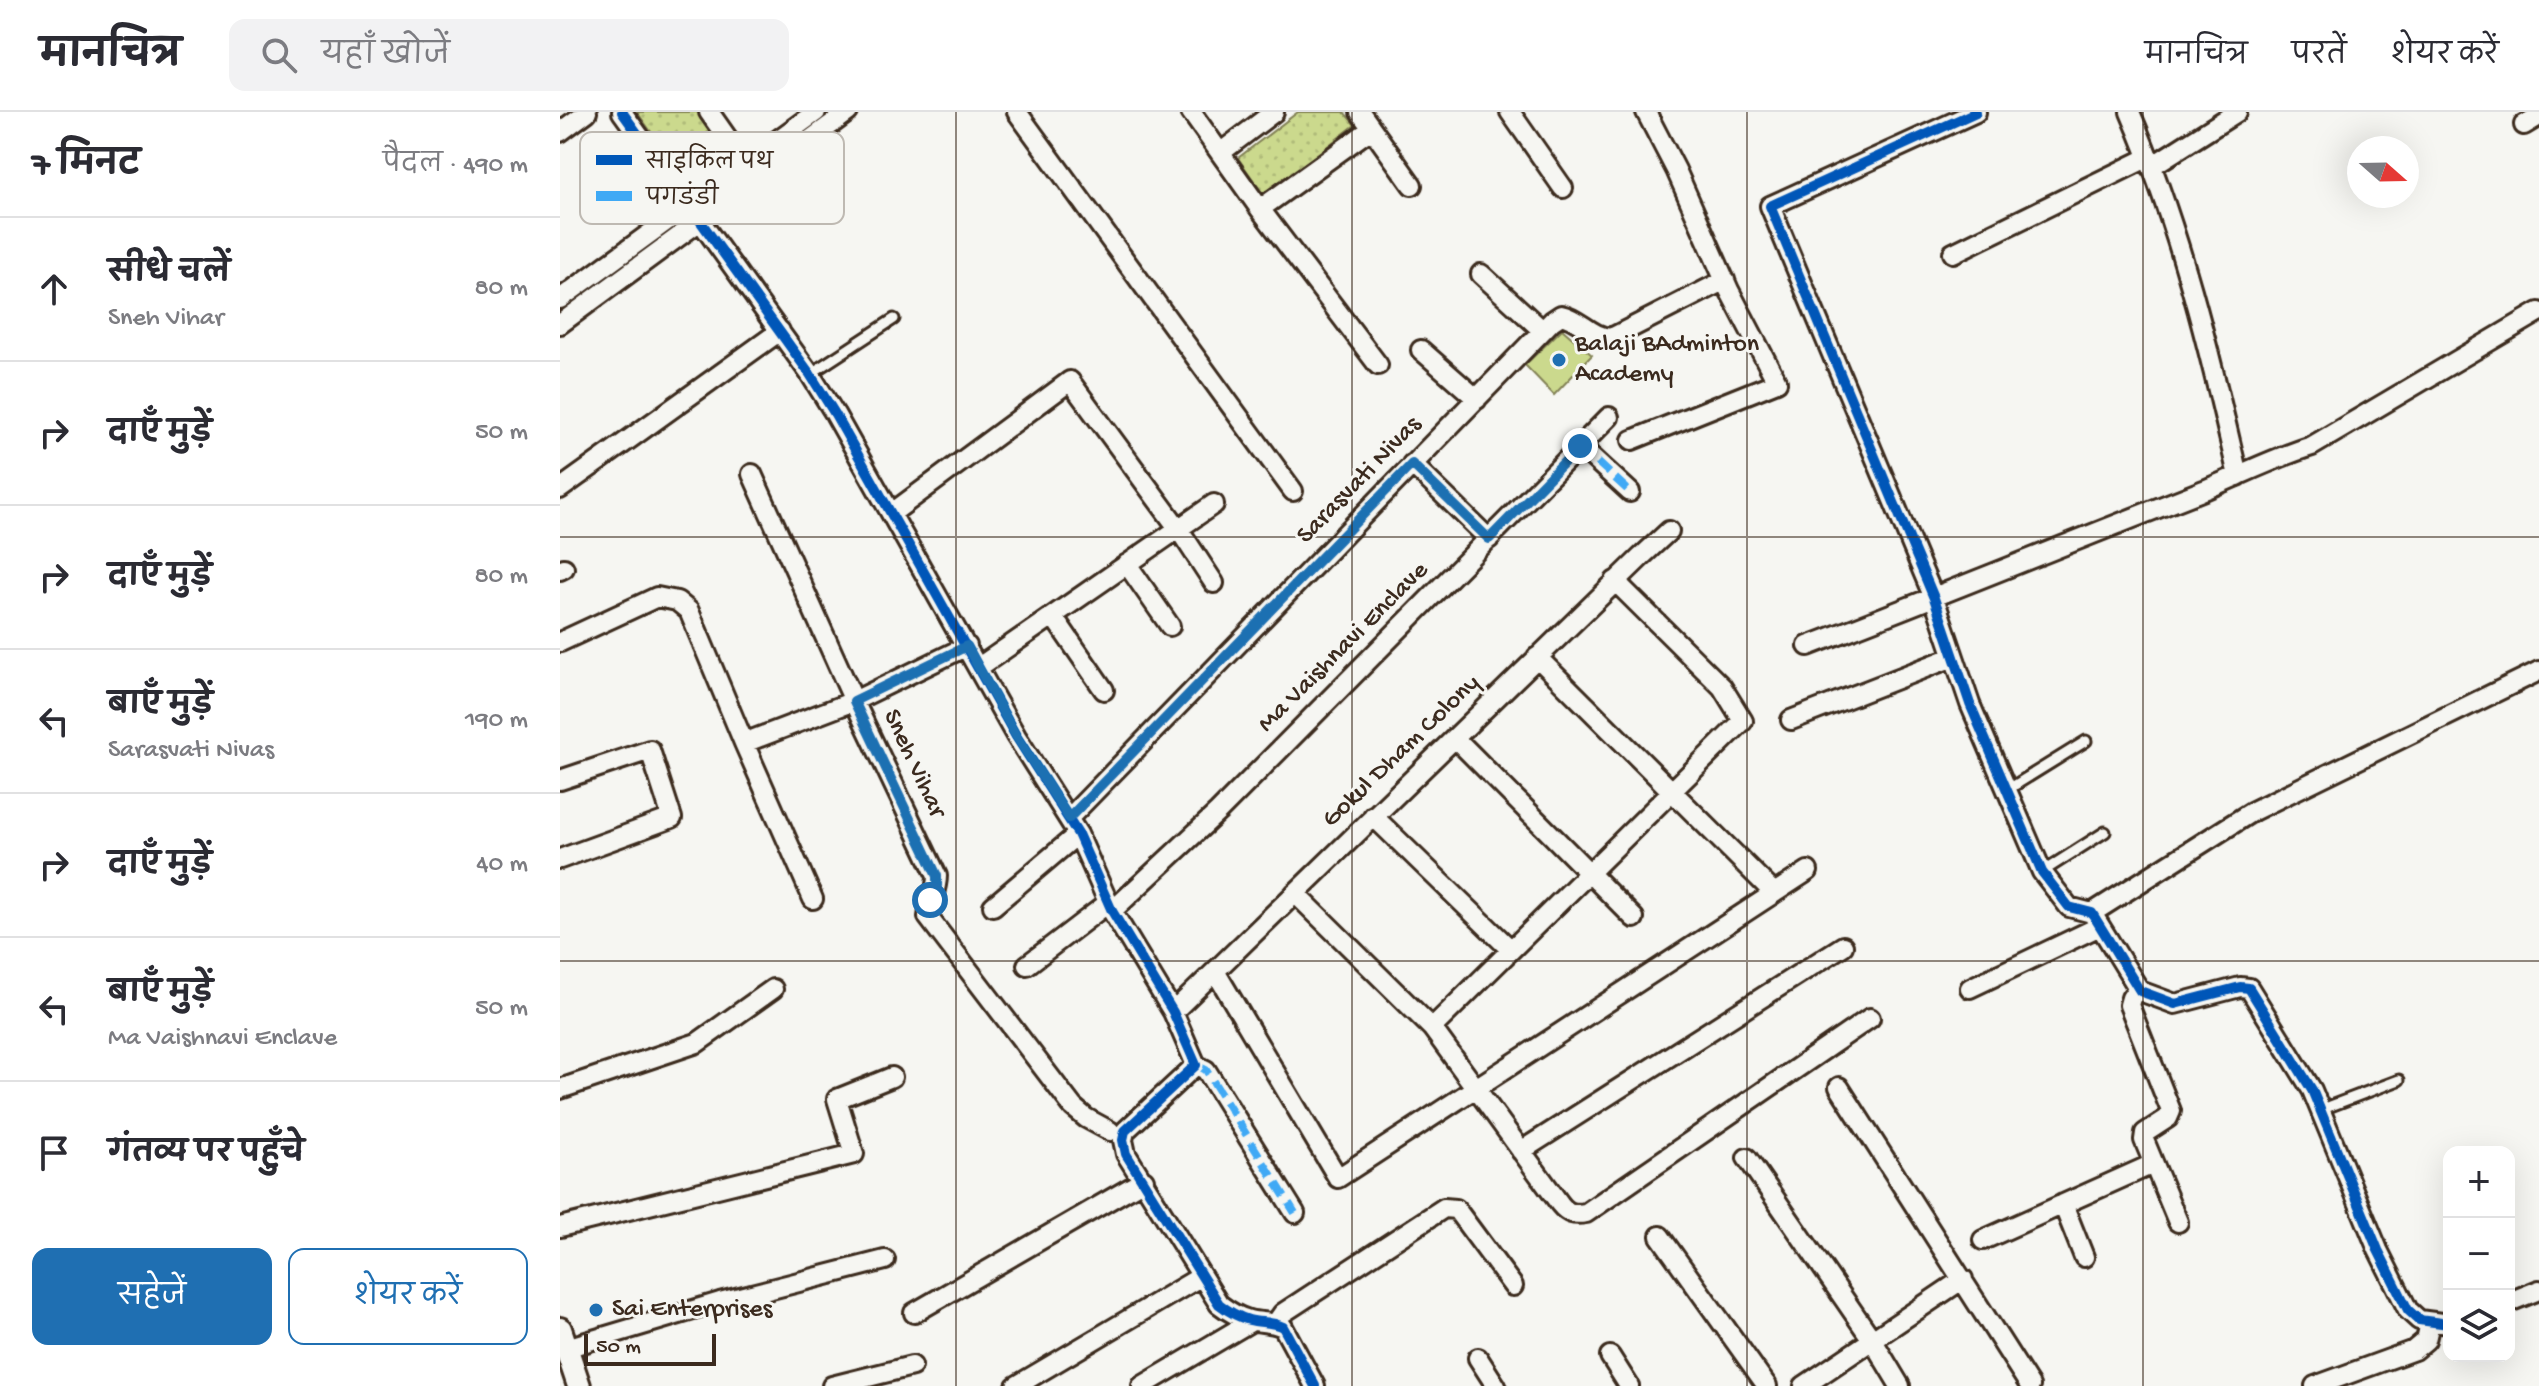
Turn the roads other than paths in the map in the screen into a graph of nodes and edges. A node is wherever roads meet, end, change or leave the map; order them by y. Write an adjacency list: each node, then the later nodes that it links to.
1 (587, 112): 16 (street)
2 (622, 112): 17 (street)
3 (709, 112): 18 (street)
4 (816, 112): 19 (street)
5 (848, 112): 20 (street)
6 (1017, 112): 49 (street)
7 (1191, 112): 21 (street)
8 (1274, 112): 21 (street)
9 (1360, 112): 15 (street)
10 (1510, 112): 24 (street)
11 (1646, 112): 31 (street)
12 (1976, 112): 59 (street)
13 (2130, 112): 22 (street)
14 (2237, 112): 22 (street)
15 (1371, 129): 23 (street); 25 (street)
16 (560, 132)
17 (637, 132)
18 (723, 132)
19 (788, 132)
20 (821, 132)
21 (1220, 153): 25 (street)
22 (2150, 161): 29 (street); 47 (street)
23 (1412, 185)
24 (1563, 188)
25 (1260, 209): 39 (street)
26 (662, 224): 32 (street)
27 (695, 224): 35 (street)
28 (703, 224): 37 (street)
29 (1953, 253)
30 (1481, 274): 36 (street)
31 (1725, 280): 36 (street); 43 (street)
32 (560, 299)
33 (2539, 312): 47 (street)
34 (894, 319): 40 (lane)
35 (560, 324)
36 (1542, 330): 41 (street, Sarasvati Nivas)
37 (780, 331): 40 (street); 48 (street)
38 (1421, 350): 41 (street)
39 (1378, 365)
40 (810, 374): 52 (street)
41 (1477, 399): 45 (street, Sarasvati Nivas)
42 (1609, 417): 44 (street, Ma Vaishnavi Enclave)
43 (1632, 440)
44 (1580, 446): 50 (street); 55 (street, Ma Vaishnavi Enclave)
45 (1412, 464): 55 (street); 79 (street, Sarasvati Nivas)
46 (752, 474): 70 (street)
47 (2238, 476): 59 (street)
48 (560, 489)
49 (1293, 491)
50 (1630, 492)
51 (1214, 504): 53 (street)
52 (892, 513): 53 (street); 63 (street)
53 (1178, 528): 56 (street); 58 (street)
54 (1669, 531): 57 (street, Gokul Dham Colony)
55 (1489, 539): 89 (street, Ma Vaishnavi Enclave)
56 (1127, 564): 60 (street); 61 (street)
57 (1615, 581): 65 (street, Gokul Dham Colony); 77 (street)
58 (1214, 583)
59 (1934, 598): 64 (street); 66 (street)
60 (1053, 616): 67 (street); 69 (street)
61 (1170, 626)
62 (560, 642): 74 (street)
63 (967, 646): 67 (street); 70 (street)
64 (1808, 646)
65 (1537, 657): 72 (street, Gokul Dham Colony); 77 (street)
66 (1953, 657): 71 (street); 76 (street)
67 (979, 667): 79 (street)
68 (2539, 671): 91 (street)
69 (1104, 690)
70 (854, 701): 74 (street, Sneh Vihar); 109 (street, Sneh Vihar)
71 (1791, 720)
72 (1455, 738): 78 (street, Gokul Dham Colony); 84 (street)
73 (2086, 741): 76 (lane)
74 (744, 743): 87 (street)
75 (560, 780): 81 (street)
76 (2006, 790): 83 (street)
77 (1671, 792): 84 (street); 86 (street)
78 (1373, 816): 85 (street, Gokul Dham Colony); 93 (street)
79 (1073, 826): 88 (street, Sarasvati Nivas); 89 (street)
80 (2105, 832): 83 (lane)
81 (560, 859)
82 (1808, 871): 86 (street)
83 (2042, 872): 91 (street)
84 (1589, 873): 90 (street); 93 (street)
85 (1295, 893): 95 (street, Gokul Dham Colony); 101 (street)
86 (1774, 893): 107 (street)
87 (813, 899)
88 (993, 906)
89 (1110, 907): 94 (street, Ma Vaishnavi Enclave); 99 (street)
90 (1634, 918)
91 (2096, 920): 96 (street); 98 (street)
92 (1843, 946): 110 (street)
93 (1511, 950): 101 (street)
94 (1027, 965)
95 (1215, 971): 99 (street, Gokul Dham Colony); 107 (street)
96 (1970, 988)
97 (773, 989): 106 (street)
98 (2137, 989): 108 (street); 112 (street)
99 (1173, 1012): 102 (street)
100 (1870, 1018): 110 (street)
101 (1432, 1028): 107 (street)
102 (1196, 1065): 113 (street); 115 (street)
103 (892, 1077): 117 (street)
104 (2399, 1080): 108 (lane)
105 (1839, 1087): 123 (street)
106 (560, 1089)
107 (1476, 1089): 110 (street)
108 (2320, 1110): 130 (street)
109 (1110, 1131)
110 (1521, 1151)
111 (1747, 1158): 132 (street)
112 (2153, 1164): 114 (street); 116 (street)
113 (1144, 1180): 122 (street); 127 (street)
114 (2063, 1204): 119 (street); 120 (street)
115 (1295, 1213)
116 (2178, 1222)
117 (560, 1227)
118 (1660, 1236): 143 (street)
119 (1983, 1240)
120 (2084, 1257)
121 (885, 1260): 131 (street)
122 (1200, 1277): 128 (street); 138 (street)
123 (1963, 1279): 132 (street); 146 (street)
124 (1513, 1286): 129 (street)
125 (2539, 1290): 126 (street)
126 (2515, 1300)
127 (914, 1313)
128 (1252, 1321): 129 (street); 139 (street)
129 (1276, 1323): 140 (street)
130 (2440, 1323): 147 (street)
131 (563, 1338): 136 (street)
132 (1873, 1341): 144 (street); 145 (street)
133 (1610, 1356): 142 (street)
134 (1478, 1358): 141 (street)
135 (912, 1366): 137 (street)
136 (579, 1386)
137 (832, 1386)
138 (1016, 1386)
139 (1142, 1386)
140 (1315, 1386)
141 (1496, 1386)
142 (1629, 1386)
143 (1767, 1386)
144 (1804, 1386)
145 (1900, 1386)
146 (2030, 1386)
147 (2315, 1386)

